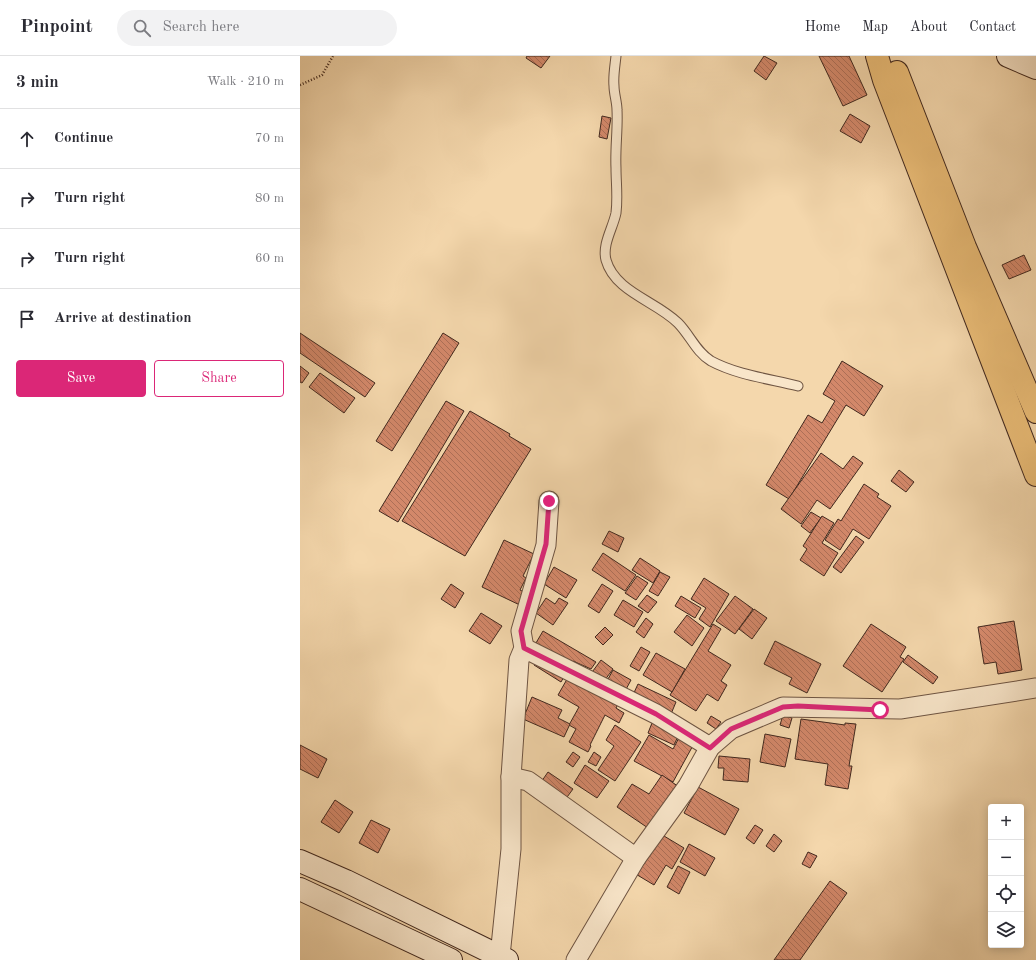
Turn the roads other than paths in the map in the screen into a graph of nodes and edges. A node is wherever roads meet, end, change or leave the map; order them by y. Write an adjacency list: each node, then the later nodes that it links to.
1 (616, 56): 6 (lane)
2 (877, 56): 9 (main road)
3 (889, 56): 7 (main road)
4 (1008, 56): 5 (main road)
5 (1036, 68)
6 (798, 386)
7 (1032, 393): 8 (main road)
8 (1036, 412)
9 (1036, 476)
10 (549, 501): 11 (street)
11 (524, 648): 13 (street); 14 (street)
12 (1036, 688): 13 (street)
13 (710, 748): 15 (street)
14 (511, 777): 15 (street); 18 (street)
15 (636, 858): 20 (street)
16 (300, 861): 18 (main road)
17 (300, 889): 19 (main road)
18 (503, 958)
19 (451, 960)
20 (576, 960)

